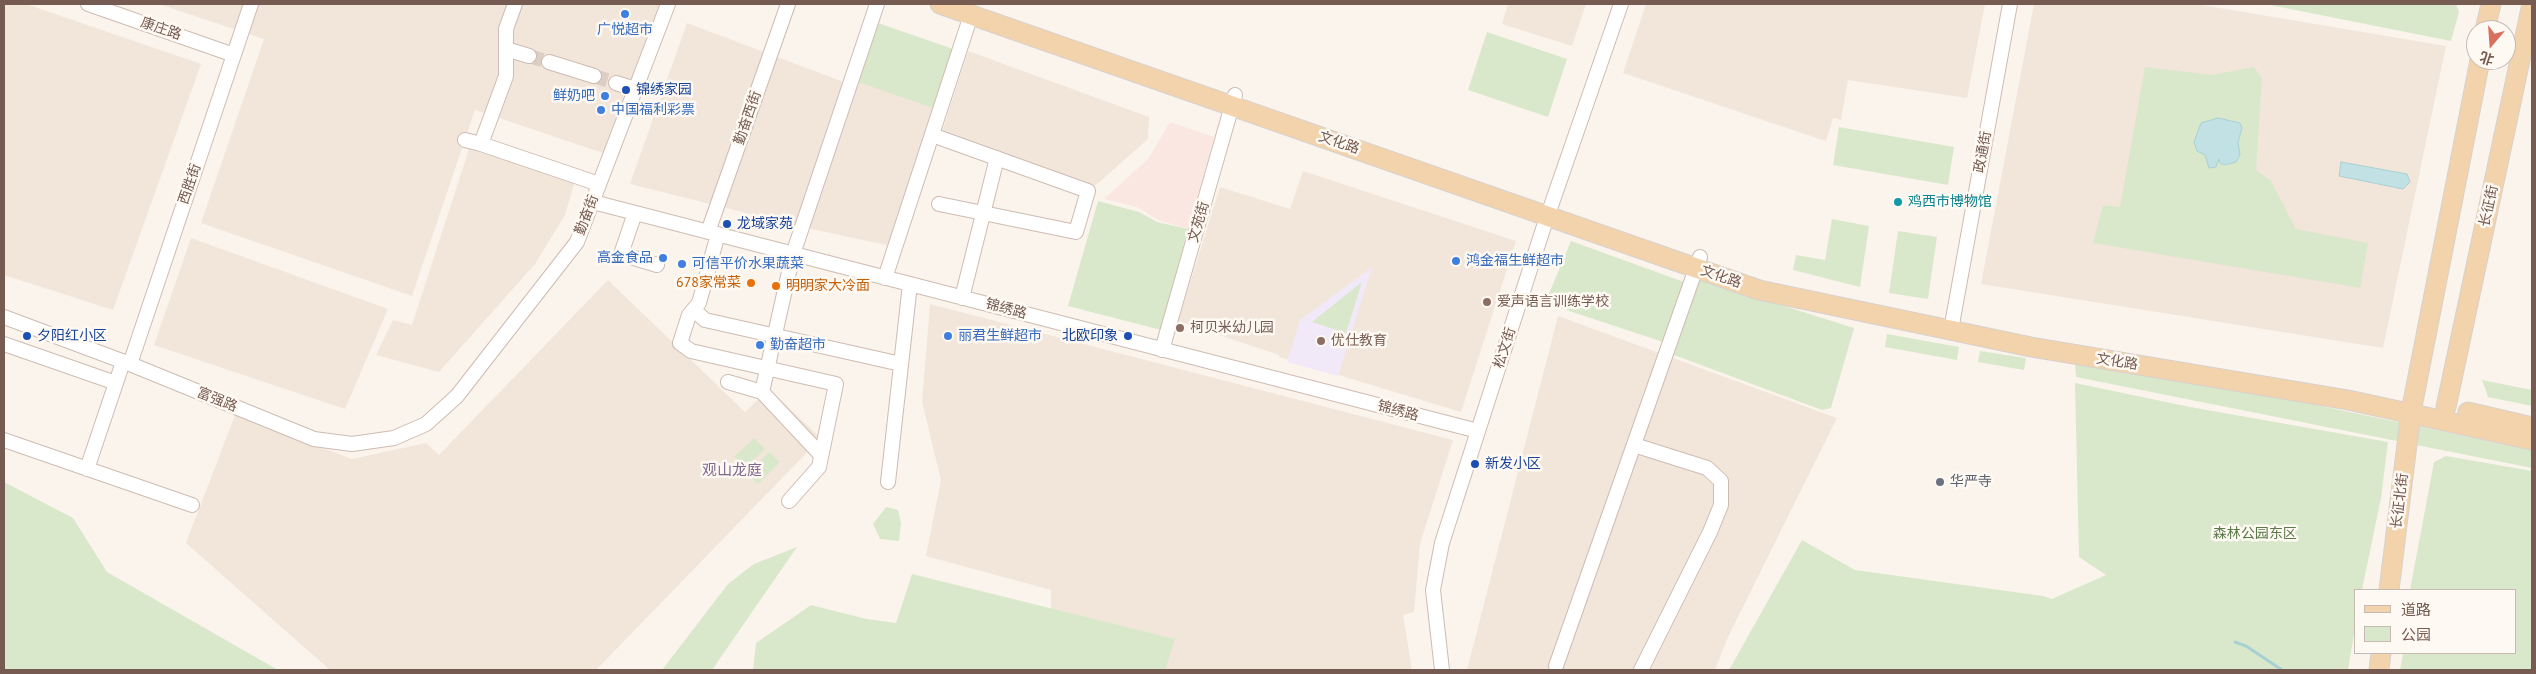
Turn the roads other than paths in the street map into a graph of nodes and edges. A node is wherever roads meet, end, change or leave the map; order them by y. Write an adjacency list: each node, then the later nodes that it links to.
1 (88, 4): 15 (street, 康庄路)
2 (251, 4): 15 (street, 西胜街)
3 (515, 4): 14 (street)
4 (668, 4): 21 (street, 勤奋街)
5 (788, 4): 33 (street, 勤奋西街)
6 (877, 4): 34 (street)
7 (940, 4): 12 (main road, 文化路)
8 (1621, 4): 30 (street, 松文街)
9 (2010, 4): 42 (street, 政通街)
10 (2491, 4): 13 (main road)
11 (2532, 4): 52 (main road, 长征街)
12 (973, 9): 22 (main road, 文化路); 23 (street)
13 (2488, 20)
14 (506, 49): 16 (street); 25 (street)
15 (234, 55): 45 (street, 西胜街)
16 (529, 56)
17 (549, 62): 19 (street)
18 (2478, 70): 51 (main road)
19 (594, 76)
20 (616, 83): 21 (street)
21 (635, 89): 27 (street, 勤奋街)
22 (1234, 100): 30 (main road, 文化路); 44 (street, 文苑街)
23 (932, 135): 26 (street); 37 (street)
24 (465, 140): 25 (street)
25 (481, 144): 27 (street)
26 (997, 158): 32 (street); 32 (street)
27 (599, 184): 28 (street, 勤奋街)
28 (592, 202): 31 (street, 锦绣路); 53 (street, 勤奋街)
29 (939, 204): 32 (street)
30 (1549, 210): 35 (main road, 文化路); 55 (street, 松文街)
31 (635, 212): 33 (street, 锦绣路); 36 (street)
32 (984, 213): 39 (street)
33 (713, 233): 34 (street, 锦绣路); 40 (street, 勤奋西街)
34 (793, 254): 37 (street, 锦绣路); 47 (street)
35 (1699, 262): 42 (main road, 文化路); 58 (street)
36 (657, 265)
37 (885, 278): 38 (street, 锦绣路)
38 (910, 284): 39 (street, 锦绣路); 46 (street)
39 (962, 298): 44 (street, 锦绣路)
40 (694, 310): 46 (street); 47 (street, 勤奋西街)
41 (4, 317): 45 (street, 富强路)
42 (1952, 324): 51 (main road, 文化路)
43 (4, 344): 49 (street)
44 (1162, 350): 55 (street, 锦绣路)
45 (126, 363): 49 (street, 西胜街); 53 (street, 富强路)
46 (901, 364): 61 (street)
47 (769, 369): 50 (street); 59 (street)
48 (728, 382): 50 (street)
49 (116, 383): 60 (street, 西胜街)
50 (762, 392): 59 (street)
51 (2412, 406): 52 (main road, 文化路); 57 (main road, 文化路); 64 (main road, 长征北街)
52 (2446, 407): 54 (main road, 文化路)
53 (433, 418)
54 (2532, 427)
55 (1478, 431): 67 (street, 松文街)
56 (4, 440): 60 (street)
57 (2532, 440)
58 (1634, 445): 66 (street); 68 (street)
59 (821, 455): 62 (street)
60 (87, 469): 63 (street)
61 (888, 482)
62 (789, 501)
63 (192, 505)
64 (2389, 589)
65 (2381, 654): 69 (main road)
66 (1556, 666)
67 (1442, 670)
68 (1642, 670)
69 (2379, 670)

